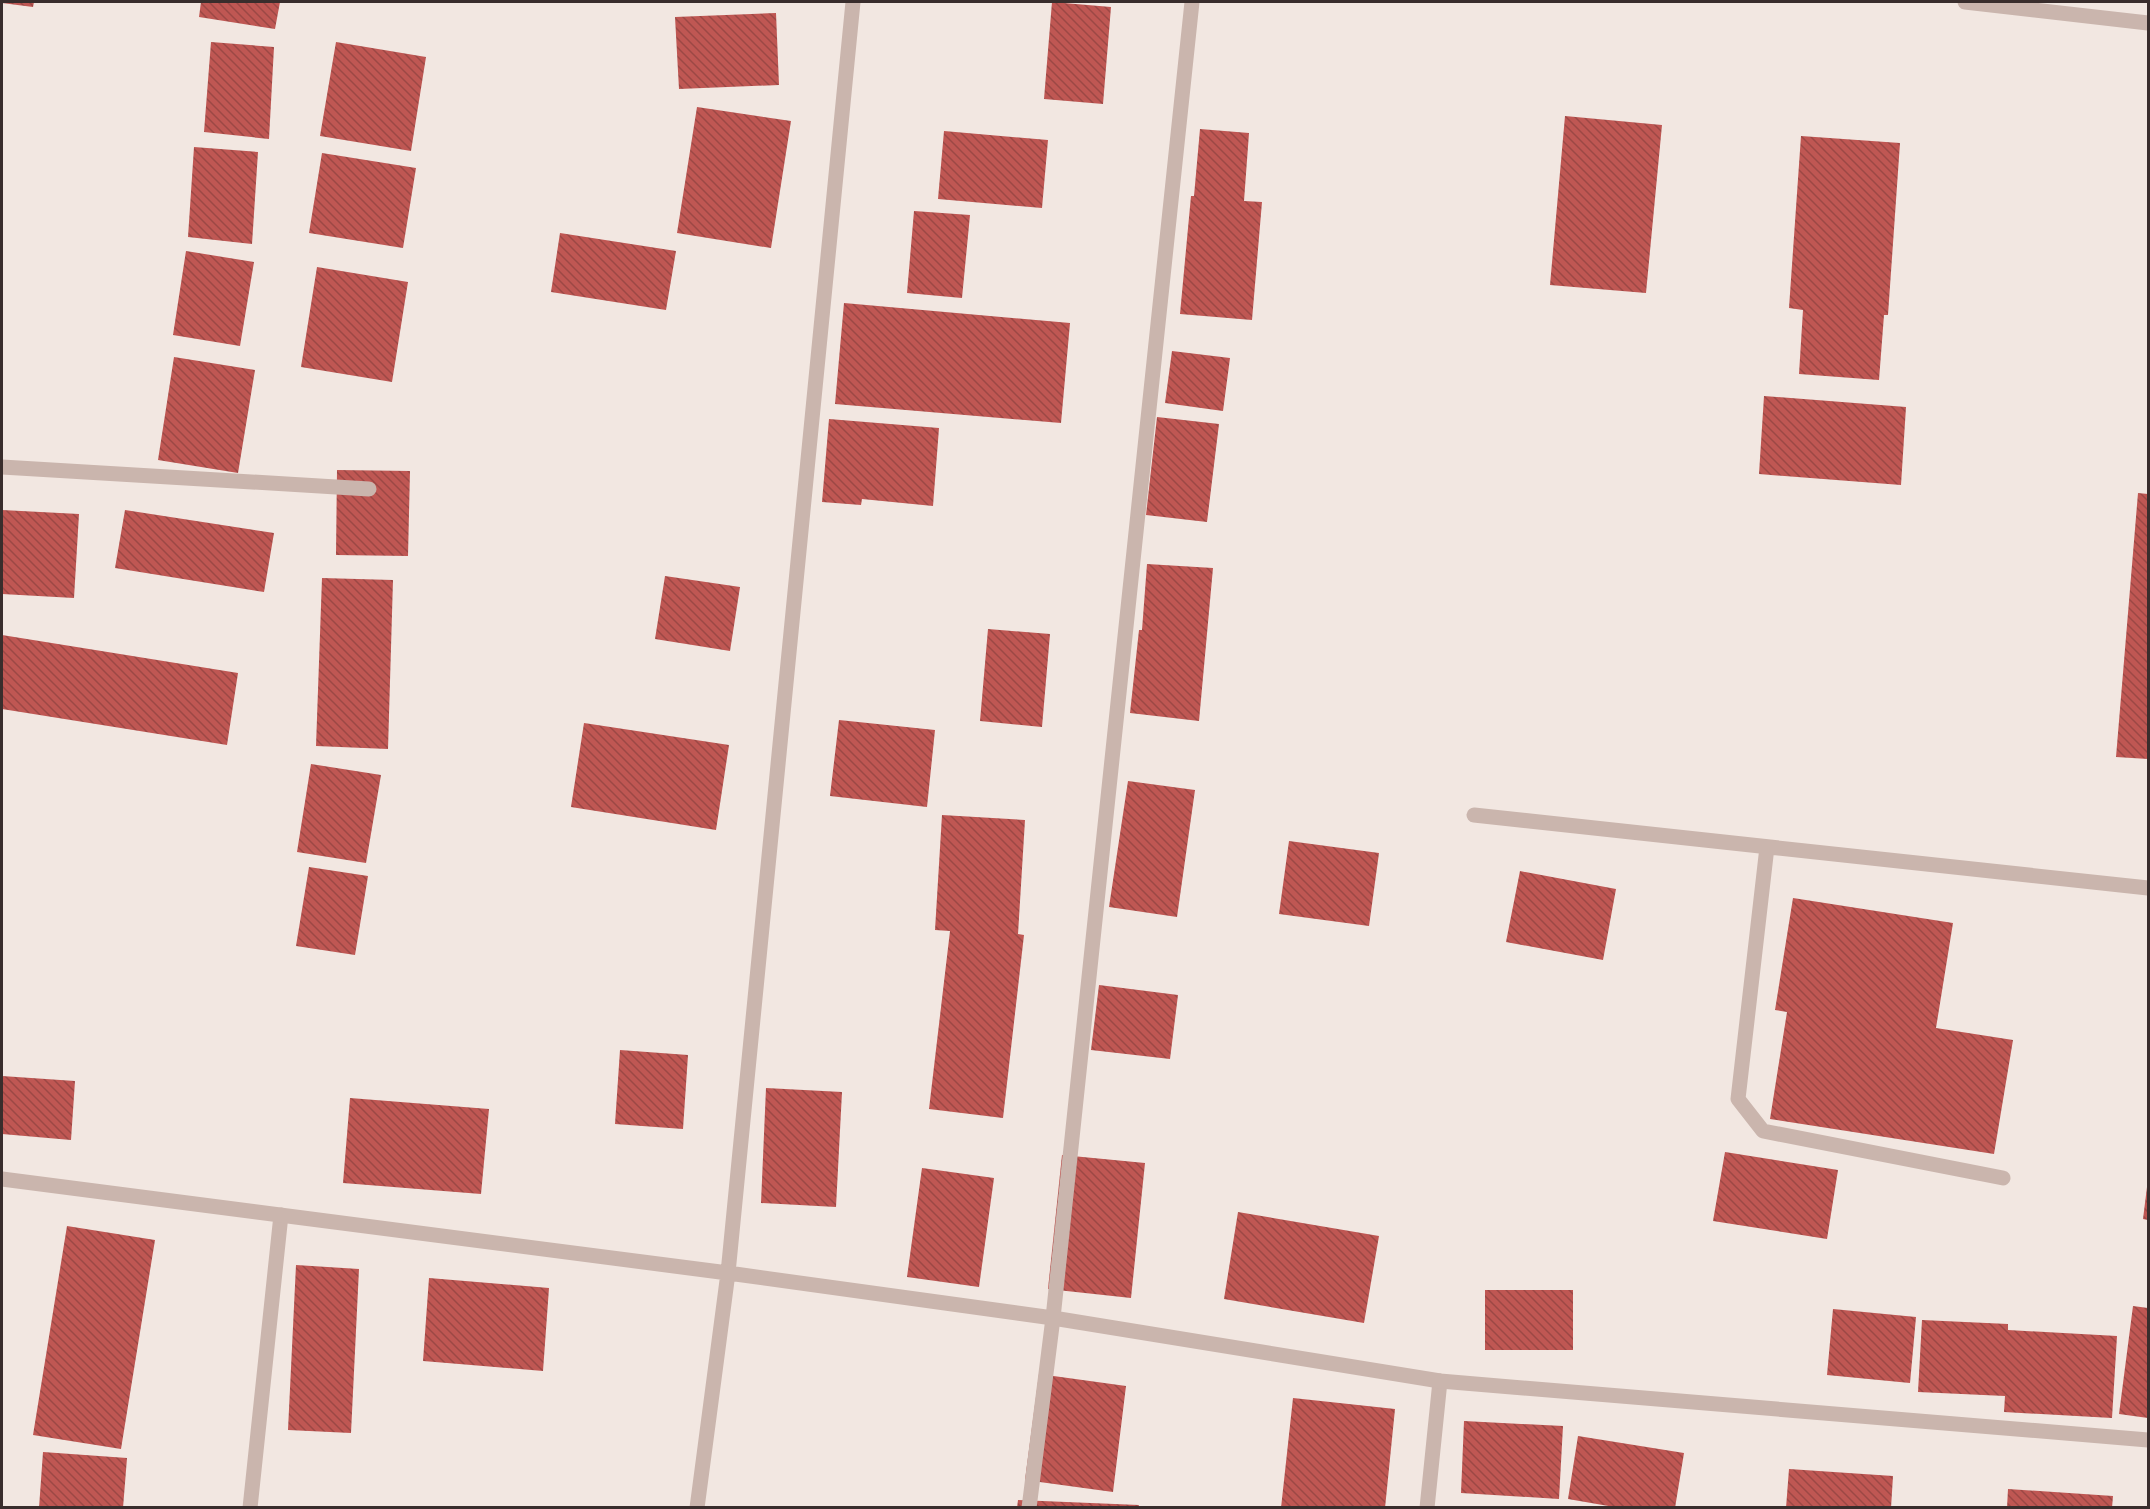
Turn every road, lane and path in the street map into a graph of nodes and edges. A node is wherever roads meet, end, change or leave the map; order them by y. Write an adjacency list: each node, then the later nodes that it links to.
1 (853, 2): 13 (street)
2 (1192, 2): 14 (street)
3 (1965, 2): 4 (street)
4 (2148, 22)
5 (2, 467): 6 (street)
6 (369, 489)
7 (1474, 815): 8 (street)
8 (1767, 847): 9 (street); 10 (street)
9 (2148, 888)
10 (2003, 1178)
11 (2, 1179): 12 (street)
12 (281, 1215): 13 (street); 17 (street)
13 (728, 1273): 14 (street); 18 (street)
14 (1053, 1318): 15 (street); 19 (street)
15 (1440, 1382): 16 (street); 20 (street)
16 (2148, 1440)
17 (250, 1508)
18 (697, 1508)
19 (1029, 1508)
20 (1427, 1508)

